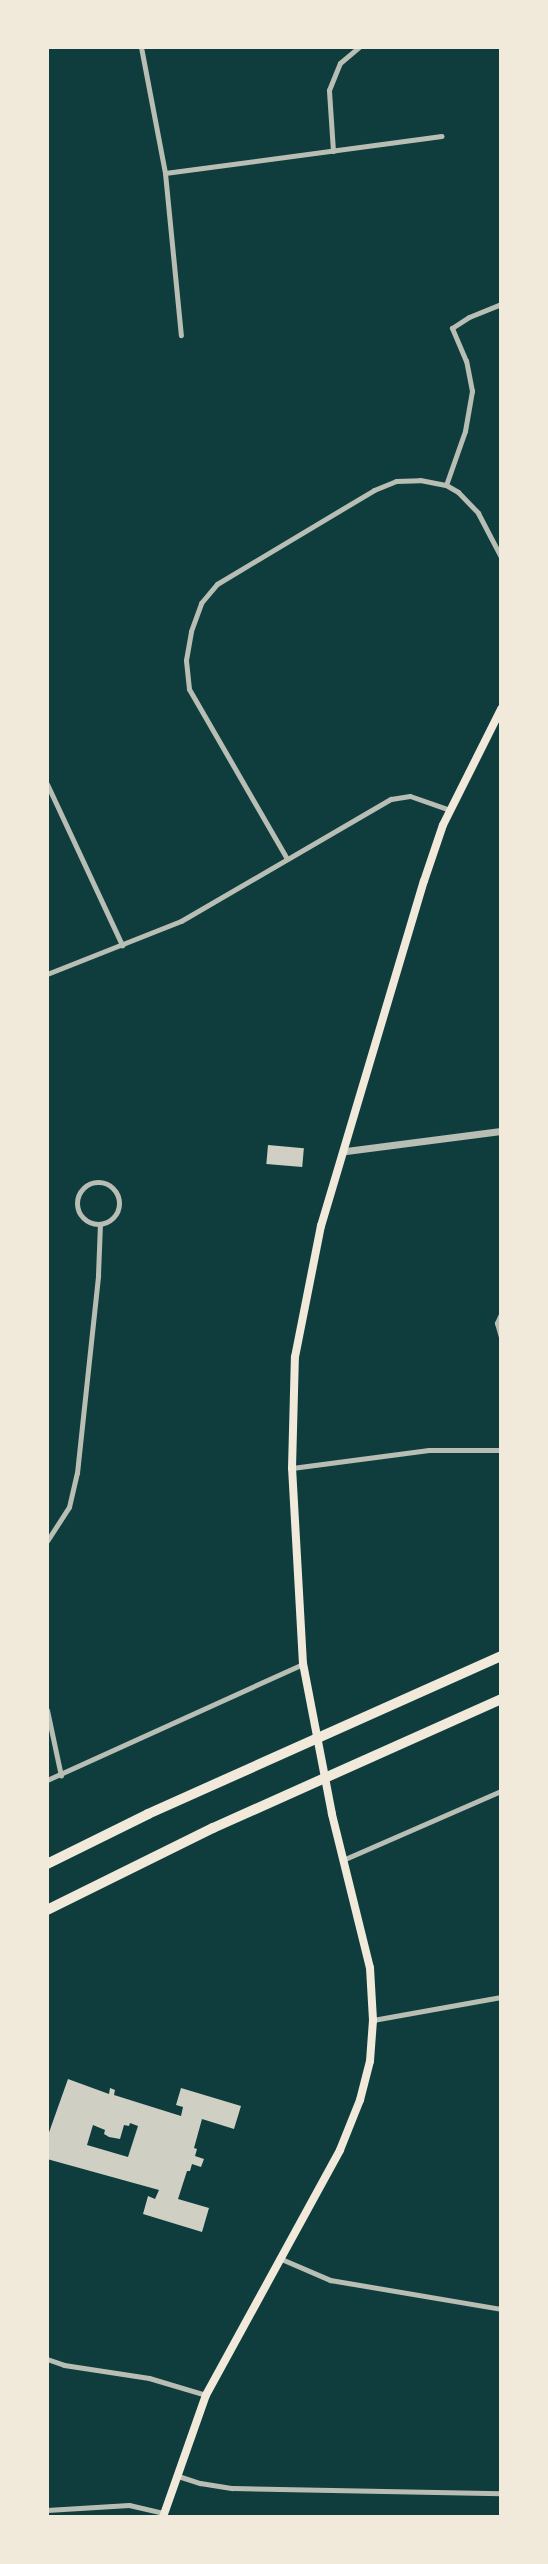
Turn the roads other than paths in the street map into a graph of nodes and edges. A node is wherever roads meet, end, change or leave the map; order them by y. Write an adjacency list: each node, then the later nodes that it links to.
1 (141, 47): 5 (street)
2 (359, 47): 4 (street)
3 (442, 136): 4 (street)
4 (334, 151): 5 (street)
5 (165, 173): 7 (street)
6 (501, 304): 8 (street)
7 (181, 335)
8 (446, 485): 9 (street); 13 (street)
9 (501, 557)
10 (501, 709): 12 (main road)
11 (47, 784): 14 (street)
12 (450, 810): 13 (street); 17 (main road)
13 (286, 858): 14 (street)
14 (122, 945): 15 (street)
15 (47, 974)
16 (501, 1131): 17 (street)
17 (346, 1151): 22 (main road)
18 (100, 1224): 18 (street); 23 (street)
19 (501, 1314): 20 (street)
20 (501, 1337)
21 (501, 1450): 22 (street)
22 (292, 1468): 25 (main road)
23 (47, 1541)
24 (501, 1656): 32 (highway)
25 (303, 1664): 28 (street); 31 (main road)
26 (501, 1699): 33 (highway)
27 (47, 1710): 28 (street)
28 (61, 1776): 29 (street)
29 (47, 1780)
30 (501, 1791): 31 (street)
31 (345, 1859): 35 (main road)
32 (47, 1864)
33 (47, 1910)
34 (501, 1997): 35 (street)
35 (373, 2020): 36 (main road)
36 (279, 2258): 37 (street); 39 (main road)
37 (501, 2309)
38 (47, 2359): 39 (street)
39 (206, 2395): 40 (main road)
40 (177, 2476): 41 (street); 43 (main road)
41 (501, 2493)
42 (47, 2510): 43 (street)
43 (164, 2515)

